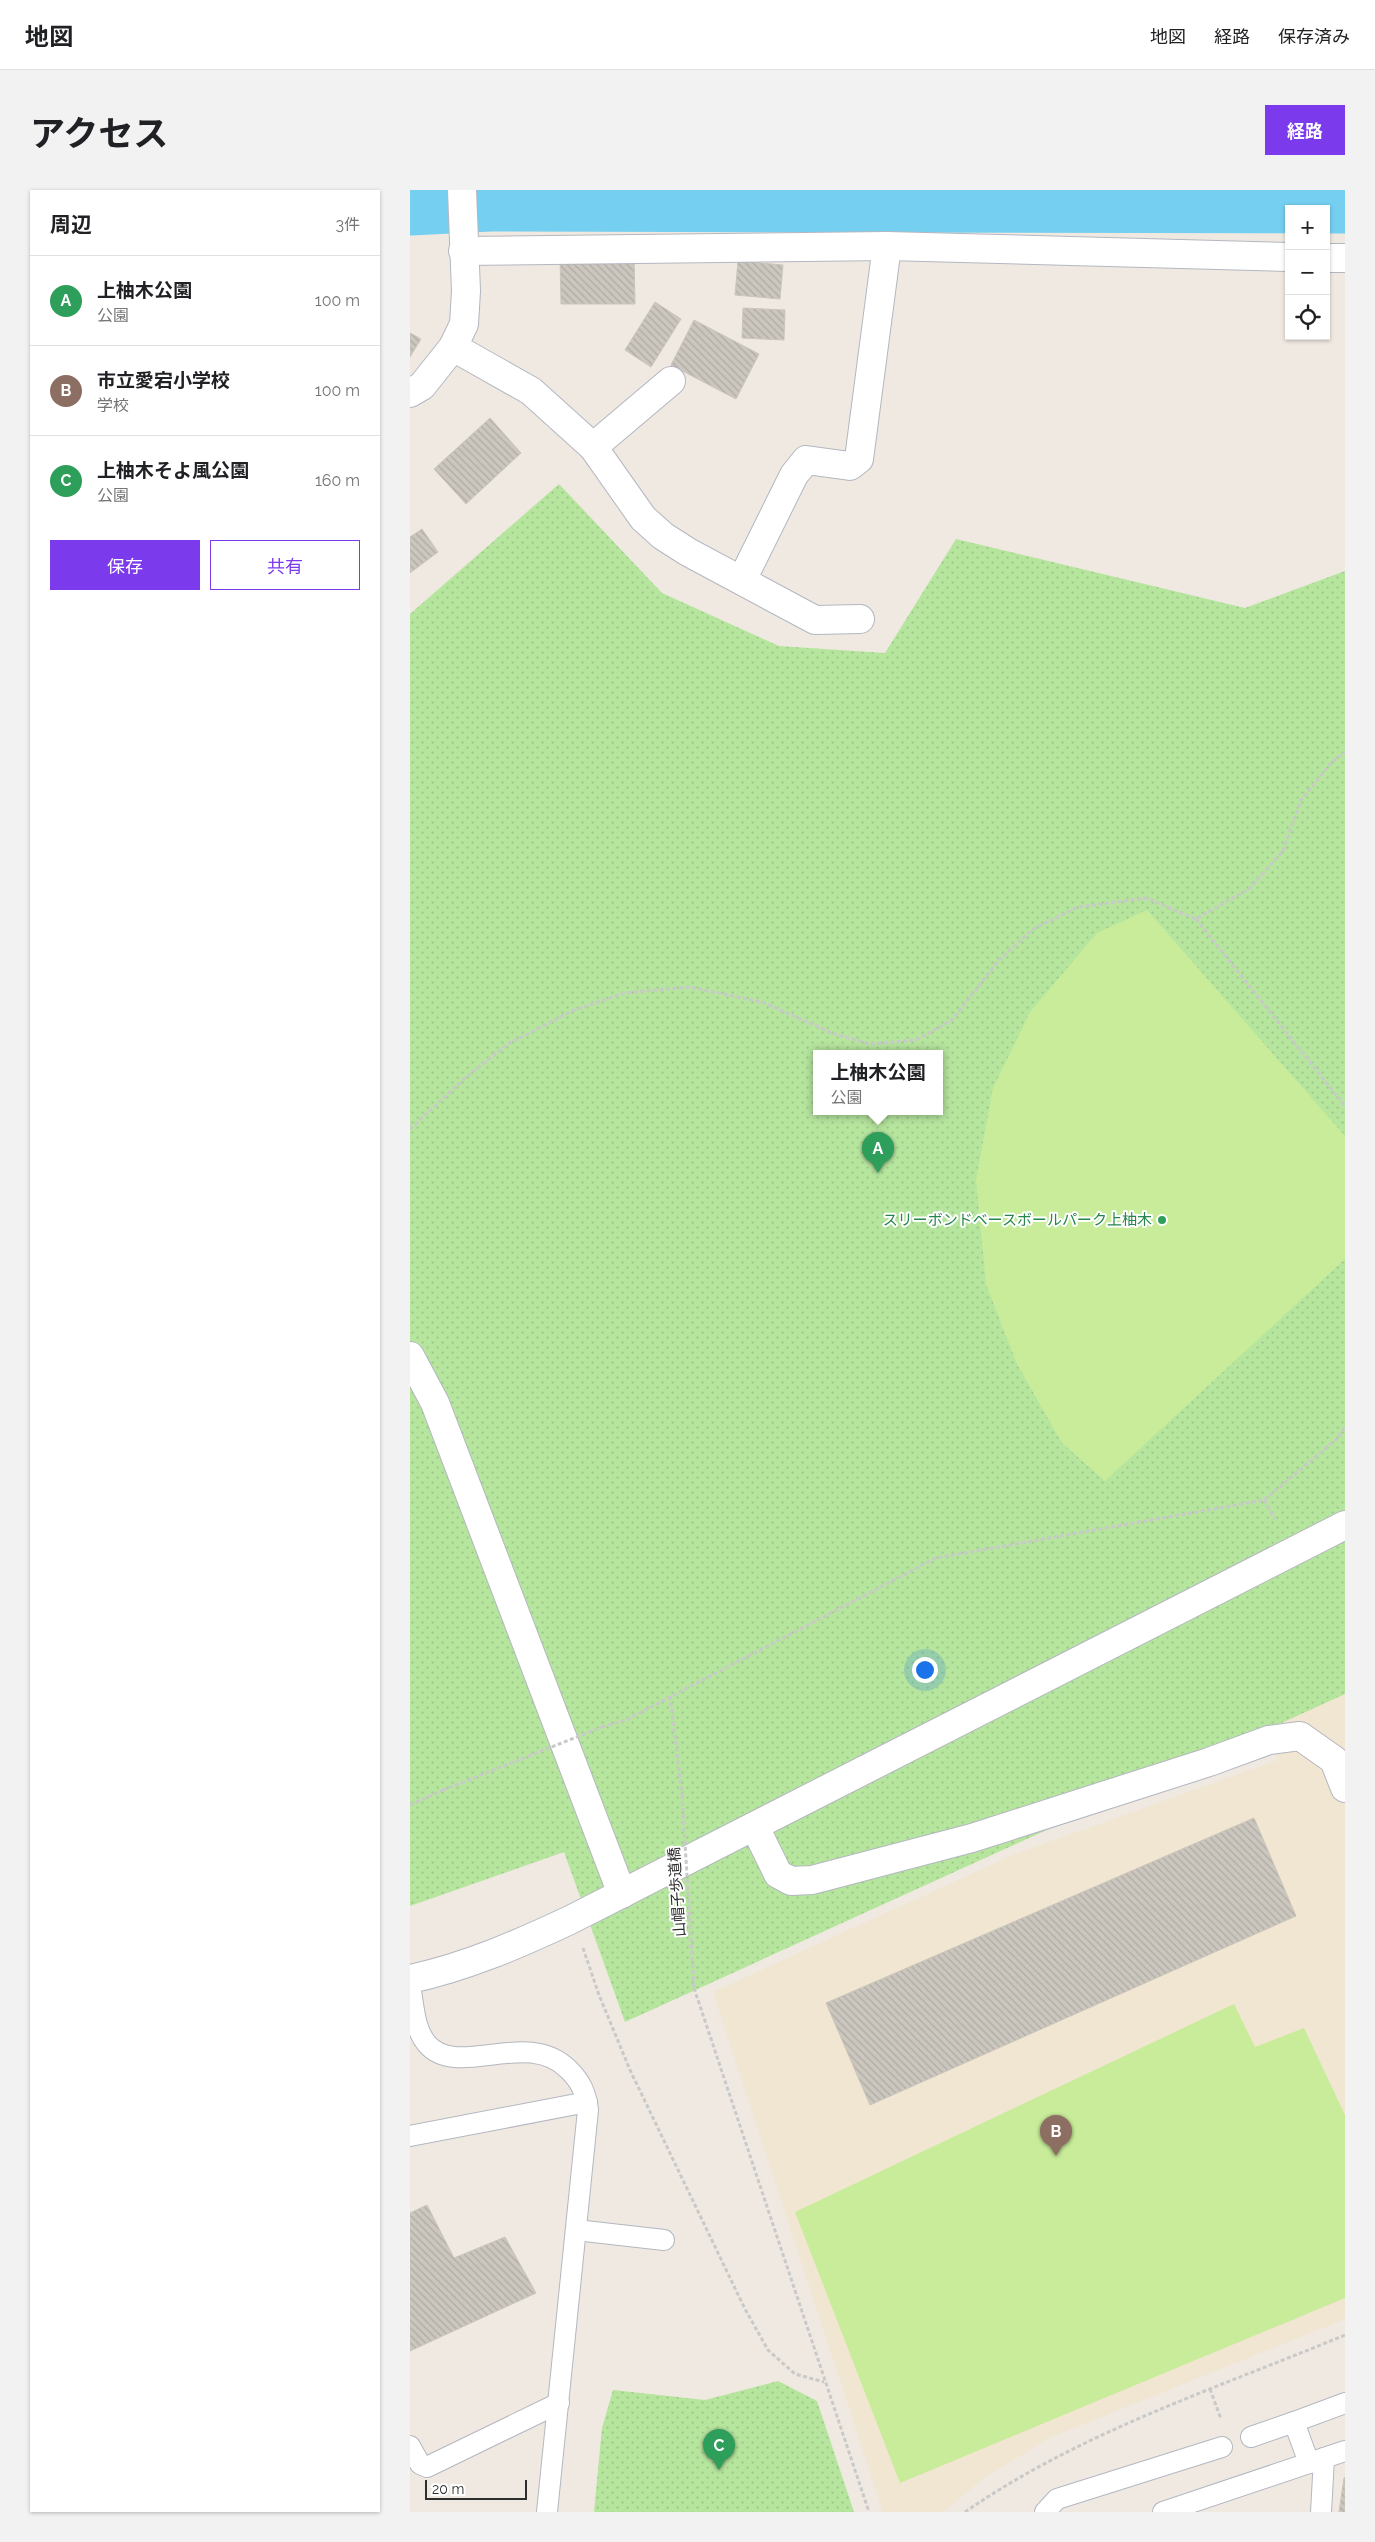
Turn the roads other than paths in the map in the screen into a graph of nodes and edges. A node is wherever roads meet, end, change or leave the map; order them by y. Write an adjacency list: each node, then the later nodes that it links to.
1 (462, 190): 2 (street)
2 (462, 244): 3 (street); 7 (street)
3 (887, 246): 4 (street); 11 (street)
4 (1285, 257)
5 (1330, 258): 6 (street)
6 (1345, 258)
7 (453, 347): 9 (street); 10 (street)
8 (671, 380): 10 (street)
9 (410, 393)
10 (593, 447): 11 (street)
11 (742, 580): 12 (street)
12 (860, 619)
13 (410, 1356): 17 (street)
14 (1345, 1525): 16 (street)
15 (1345, 1788): 16 (street)
16 (755, 1827): 17 (street)
17 (622, 1894): 18 (street)
18 (410, 1979)
19 (410, 1986): 20 (lane)
20 (587, 2102): 21 (lane); 22 (lane)
21 (410, 2136)
22 (576, 2230): 23 (lane); 24 (lane)
23 (664, 2240)
24 (558, 2403): 28 (lane); 32 (lane)
25 (1345, 2403): 26 (lane)
26 (1294, 2422): 27 (lane); 31 (lane)
27 (1251, 2437)
28 (410, 2446)
29 (1222, 2447): 33 (lane)
30 (1345, 2451): 31 (lane)
31 (1317, 2460): 34 (lane); 35 (lane)
32 (547, 2512)
33 (1046, 2512)
34 (1163, 2512)
35 (1320, 2512)

